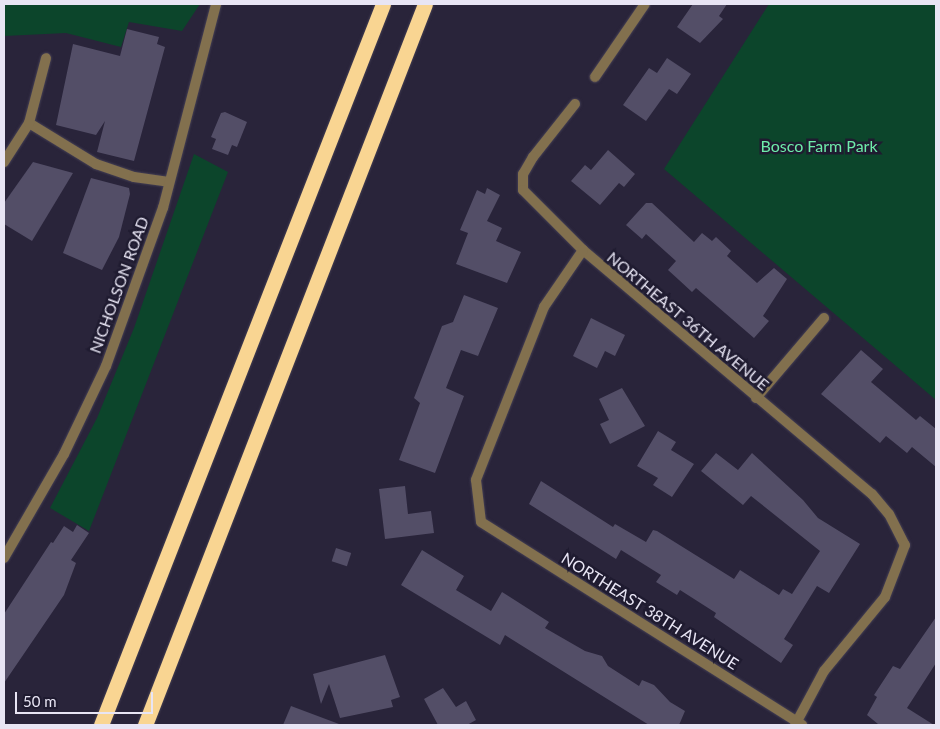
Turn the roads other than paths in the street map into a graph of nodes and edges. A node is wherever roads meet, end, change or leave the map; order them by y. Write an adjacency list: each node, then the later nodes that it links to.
1 (216, 4): 10 (street, NICHOLSON ROAD)
2 (384, 4): 16 (highway)
3 (425, 4): 17 (highway)
4 (645, 4): 6 (street)
5 (46, 58): 8 (street)
6 (595, 77)
7 (575, 104): 11 (street, NORTHEAST 36TH AVENUE)
8 (29, 123): 9 (street); 10 (street)
9 (4, 162)
10 (169, 182): 14 (street, NICHOLSON ROAD)
11 (582, 250): 13 (street, NORTHEAST 36TH AVENUE); 15 (street, NORTHEAST 38TH AVENUE)
12 (824, 318): 13 (street)
13 (756, 398): 15 (street, NORTHEAST 36TH AVENUE)
14 (4, 558)
15 (798, 724)
16 (101, 725)
17 (145, 725)

